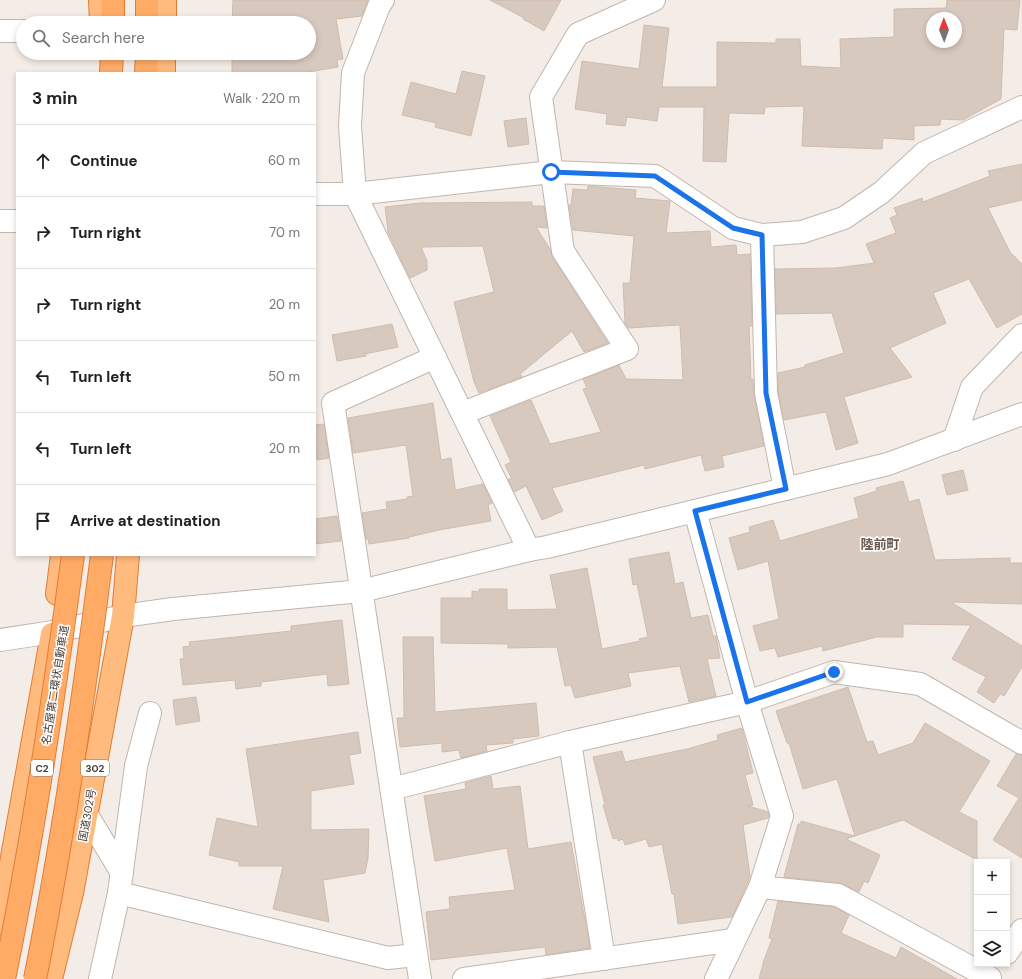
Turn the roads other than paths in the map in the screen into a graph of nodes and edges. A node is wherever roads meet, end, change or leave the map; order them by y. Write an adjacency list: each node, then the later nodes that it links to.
1 (100, 0): 7 (highway)
2 (113, 0): 8 (highway)
3 (147, 0): 9 (highway)
4 (165, 0): 10 (highway)
5 (383, 0): 24 (street)
6 (654, 0): 22 (street)
7 (101, 16)
8 (113, 16)
9 (147, 16)
10 (165, 16)
11 (0, 31): 12 (street)
12 (16, 31)
13 (101, 60): 17 (highway)
14 (112, 60): 18 (highway)
15 (147, 60): 19 (highway)
16 (164, 60): 20 (highway)
17 (102, 72)
18 (111, 72)
19 (146, 72)
20 (164, 72)
21 (1022, 107): 27 (street)
22 (551, 172): 24 (street); 27 (street); 30 (street)
23 (316, 194): 24 (street)
24 (355, 194): 29 (street)
25 (16, 220): 26 (street)
26 (0, 222)
27 (762, 235): 33 (street)
28 (1022, 335): 32 (street)
29 (435, 357): 30 (street); 40 (street)
30 (463, 413): 35 (street)
31 (1022, 414): 32 (street)
32 (954, 440): 33 (street)
33 (786, 489): 34 (street)
34 (695, 511): 35 (street); 44 (street)
35 (529, 550): 40 (street)
36 (62, 556): 42 (highway)
37 (73, 556): 59 (highway, 名古屋第二環状自動車道 / C2, bridge)
38 (102, 556): 60 (highway, bridge)
39 (128, 556): 41 (highway, 国道302号 / 302)
40 (361, 591): 41 (street); 48 (street)
41 (123, 616): 42 (street); 49 (highway, 国道302号 / 302)
42 (52, 632): 43 (street); 52 (highway)
43 (0, 640)
44 (747, 702): 46 (street); 47 (street); 51 (street)
45 (150, 713): 50 (street)
46 (570, 742): 48 (street); 57 (street)
47 (1022, 743)
48 (392, 789): 56 (street)
49 (87, 815): 50 (street); 61 (highway, 国道302号 / 302)
50 (120, 883): 56 (street); 62 (street)
51 (760, 887): 54 (street); 58 (street)
52 (0, 924)
53 (1022, 930): 55 (street)
54 (733, 940): 57 (street); 65 (street)
55 (1010, 948)
56 (416, 955): 63 (street)
57 (604, 959): 64 (street)
58 (993, 974)
59 (4, 979)
60 (35, 979)
61 (51, 979)
62 (100, 979)
63 (420, 979)
64 (464, 979)
65 (716, 979)

